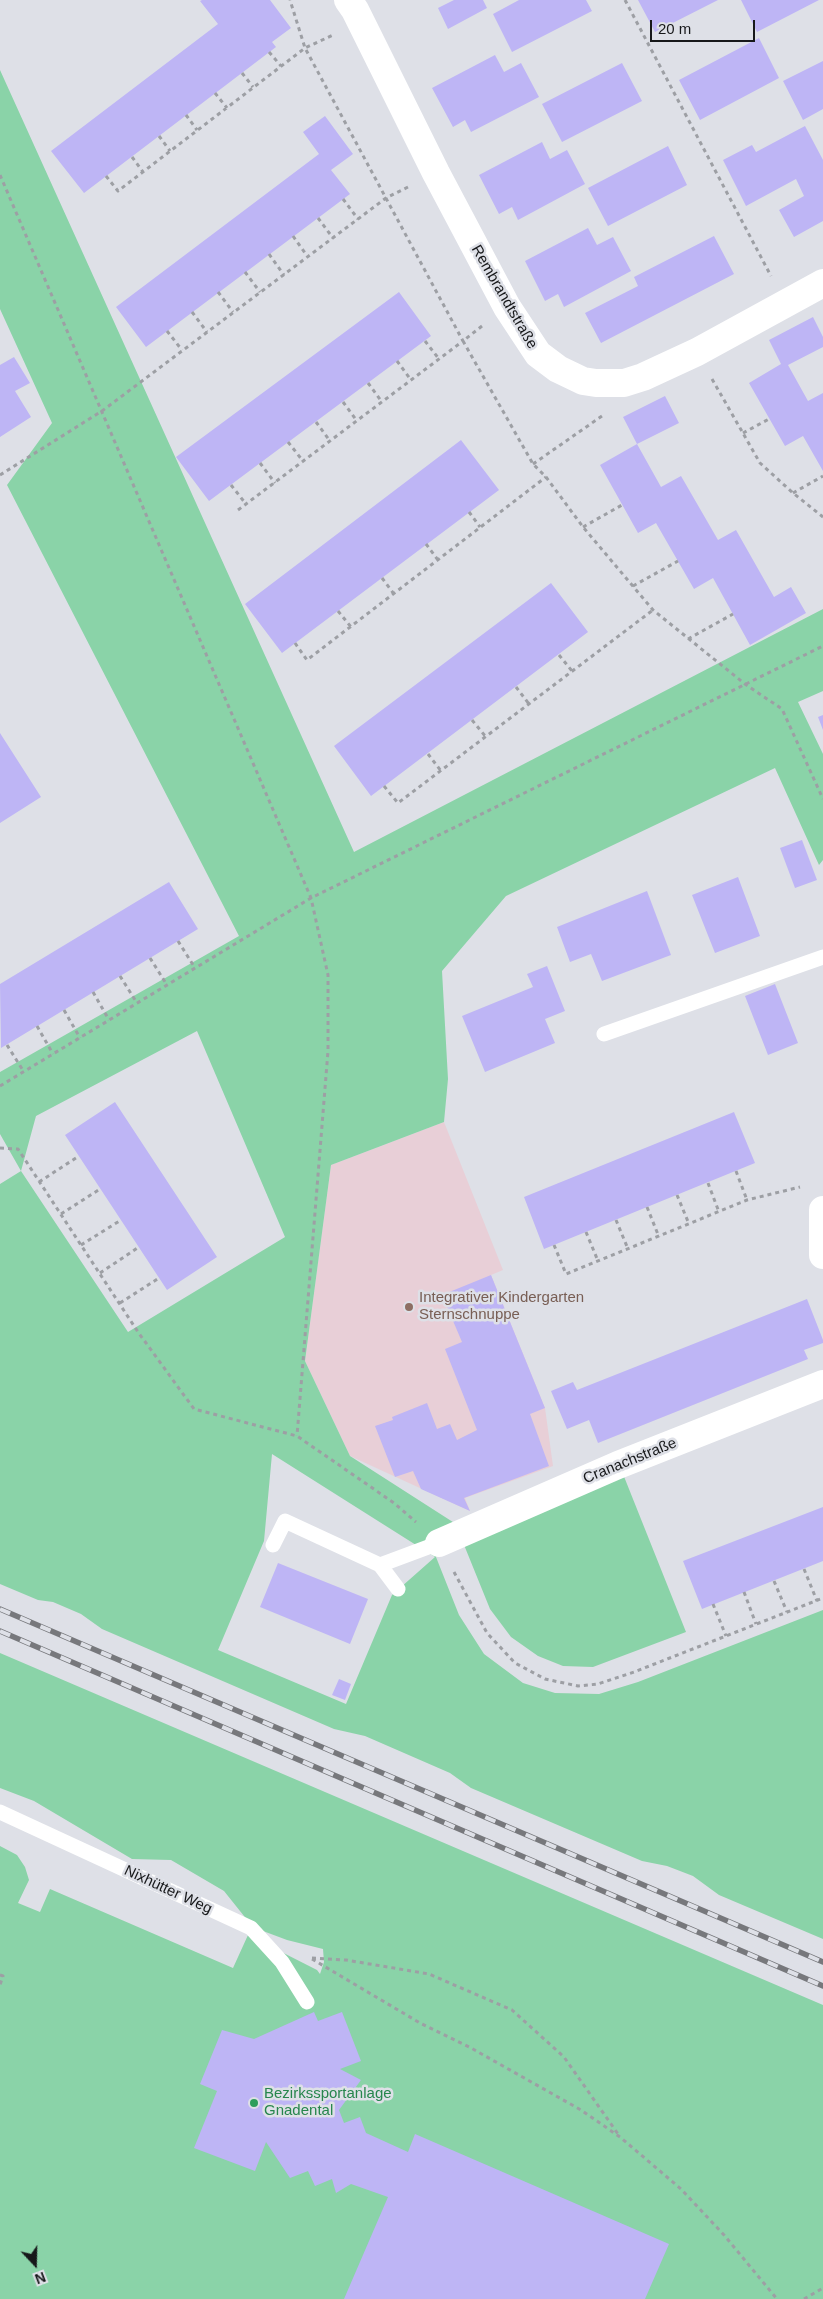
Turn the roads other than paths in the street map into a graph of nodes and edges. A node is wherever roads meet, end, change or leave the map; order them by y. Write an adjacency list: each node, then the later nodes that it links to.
1 (358, 8): 2 (street, Rembrandtstraße)
2 (823, 282)
3 (823, 957): 4 (lane)
4 (604, 1034)
5 (823, 1210): 6 (street)
6 (823, 1255)
7 (823, 1384): 8 (street, Cranachstraße)
8 (439, 1543): 10 (lane)
9 (273, 1545): 10 (lane)
10 (380, 1565): 11 (lane)
11 (398, 1589)
12 (0, 1812): 13 (lane, Nixhütter Weg)
13 (307, 2002)

